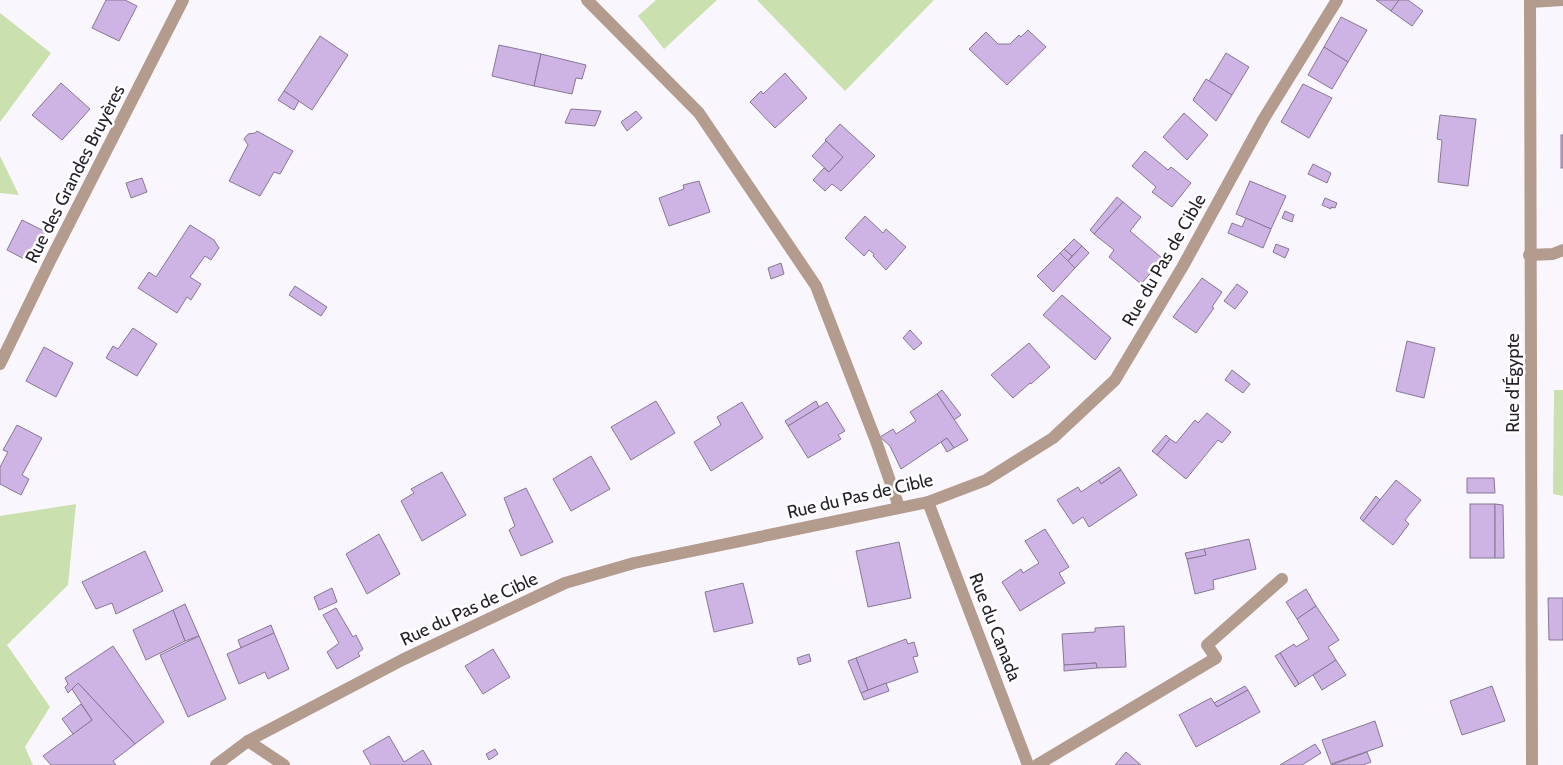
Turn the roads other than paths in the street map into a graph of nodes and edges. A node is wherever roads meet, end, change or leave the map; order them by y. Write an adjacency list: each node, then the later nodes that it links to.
1 (182, 0): 8 (street, Rue des Grandes Bruyères)
2 (587, 0): 10 (street)
3 (1337, 0): 9 (street, Rue du Pas de Cible)
4 (1563, 0): 5 (street)
5 (1530, 1): 7 (street, Rue d'Égypte)
6 (1563, 250): 7 (street)
7 (1530, 255): 17 (street, Rue d'Égypte)
8 (0, 364)
9 (928, 502): 10 (street, Rue du Pas de Cible); 15 (street, Rue du Canada)
10 (899, 507): 12 (street, Rue du Pas de Cible)
11 (1282, 579): 16 (street)
12 (248, 741): 13 (street, Rue du Pas de Cible); 14 (street)
13 (216, 765)
14 (284, 765)
15 (1028, 765)
16 (1037, 765)
17 (1532, 765)

